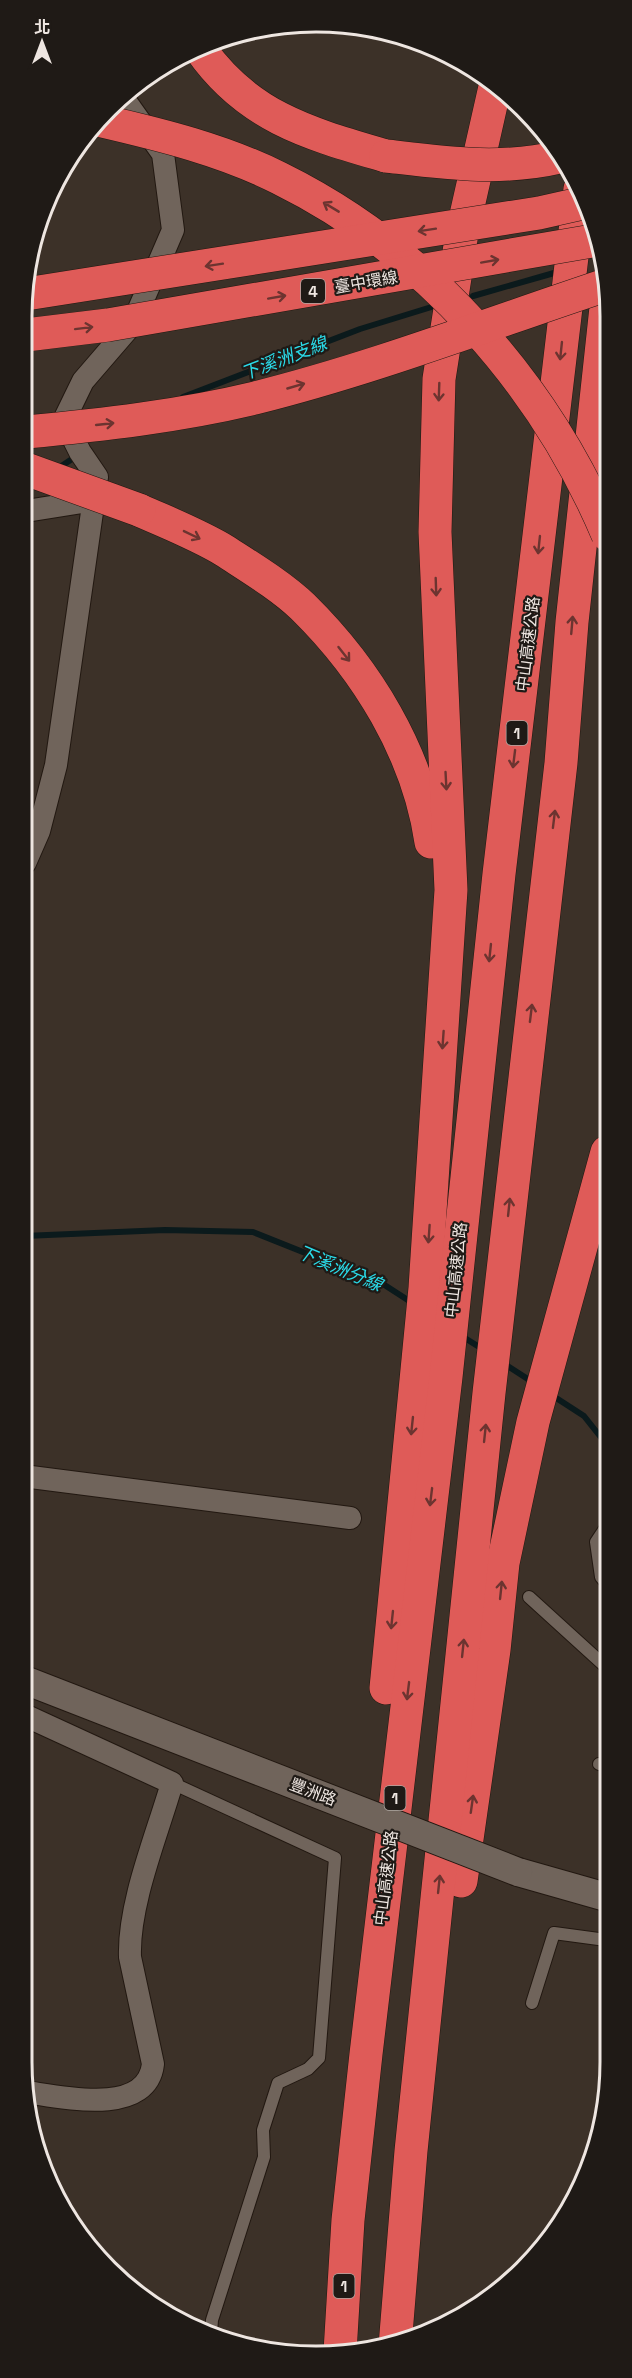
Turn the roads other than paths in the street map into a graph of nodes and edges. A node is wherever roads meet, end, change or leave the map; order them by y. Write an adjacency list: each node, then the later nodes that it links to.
1 (204, 55): 5 (highway, bridge)
2 (494, 94): 19 (highway, one-way to 19)
3 (127, 103): 15 (street)
4 (108, 122): 17 (highway, one-way to 4, bridge)
5 (553, 159)
6 (578, 204): 10 (highway, one-way to 10, bridge)
7 (578, 205): 22 (highway, 中山高速公路 / 1, one-way to 22)
8 (591, 241): 11 (highway, 臺中環線 / 4, one-way to 8, bridge)
9 (599, 289): 13 (highway, one-way to 9, bridge)
10 (32, 293)
11 (32, 334)
12 (600, 368): 37 (highway, one-way to 12)
13 (32, 431)
14 (32, 471): 19 (highway, one-way to 19, bridge)
15 (94, 500): 16 (street); 18 (street)
16 (32, 510)
17 (600, 518)
18 (32, 847)
19 (447, 981): 22 (highway, one-way to 22)
20 (600, 1177): 23 (highway)
21 (600, 1207): 23 (highway)
22 (440, 1283): 40 (highway, 中山高速公路 / 1, one-way to 40)
23 (562, 1311): 37 (highway, one-way to 23)
24 (32, 1477): 25 (street)
25 (350, 1518)
26 (600, 1536): 27 (lane)
27 (600, 1570)
28 (529, 1597): 29 (lane)
29 (600, 1662)
30 (32, 1683): 33 (street, 豐洲路, bridge)
31 (32, 1719): 32 (street)
32 (172, 1783): 36 (street); 38 (lane)
33 (600, 1895)
34 (600, 1939): 35 (lane)
35 (532, 2003)
36 (33, 2093)
37 (411, 2151): 39 (highway)
38 (212, 2326)
39 (396, 2335)
40 (340, 2345)

